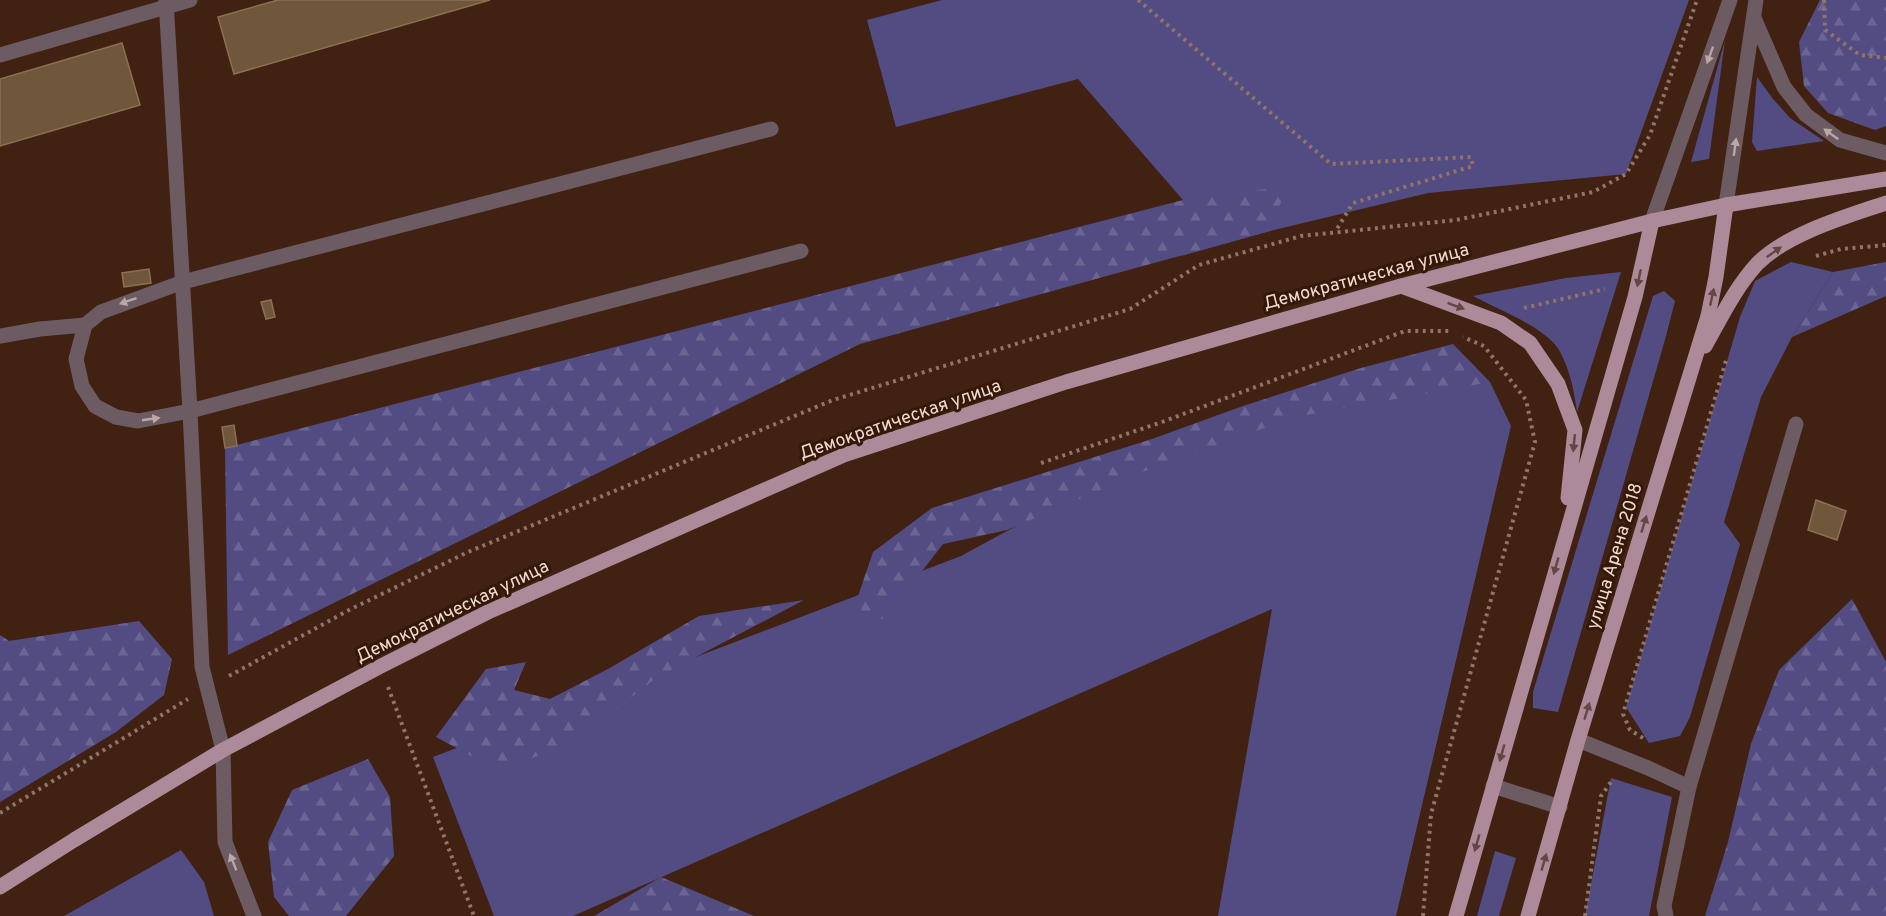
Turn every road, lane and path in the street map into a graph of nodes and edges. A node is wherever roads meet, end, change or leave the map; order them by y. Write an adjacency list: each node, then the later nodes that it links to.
1 (190, 0): 7 (street)
2 (1138, 0): 17 (path)
3 (1697, 0): 17 (path)
4 (1730, 0): 16 (street, one-way to 16)
5 (1756, 0): 8 (street)
6 (1824, 0): 10 (path)
7 (166, 3): 9 (street); 21 (street)
8 (1754, 17): 12 (street, one-way to 8); 15 (street, one-way to 8)
9 (0, 55)
10 (1886, 58)
11 (771, 129): 21 (street)
12 (1886, 153)
13 (1886, 179): 15 (main road, Демократическая улица)
14 (1886, 203): 28 (main road, one-way to 14)
15 (1726, 205): 16 (main road, Демократическая улица); 28 (main road, улица Арена 2018, one-way to 15)
16 (1652, 221): 22 (main road, Демократическая улица); 32 (main road, one-way to 32)
17 (1335, 233): 34 (path)
18 (1886, 245): 20 (path)
19 (801, 251): 29 (street)
20 (1811, 257)
21 (183, 282): 25 (street, one-way to 25); 29 (street)
22 (1401, 286): 32 (main road, one-way to 32); 33 (main road, Демократическая улица)
23 (1605, 289): 24 (path)
24 (1524, 308)
25 (85, 325): 26 (street); 29 (street, one-way to 29)
26 (0, 336)
27 (1728, 353): 36 (path)
28 (1693, 367): 35 (main road, улица Арена 2018, one-way to 28)
29 (190, 411): 34 (street)
30 (1796, 424): 40 (street)
31 (1041, 463): 46 (path)
32 (1565, 535): 39 (main road, one-way to 39)
33 (381, 666): 37 (main road, Демократическая улица); 45 (path)
34 (208, 688): 37 (street); 42 (path)
35 (1578, 740): 40 (street); 41 (main road, улица Арена 2018)
36 (1649, 743)
37 (223, 750): 43 (main road, Демократическая улица); 44 (street, one-way to 37)
38 (1621, 780): 49 (path)
39 (1493, 786): 41 (street); 47 (main road, one-way to 47)
40 (1689, 787): 50 (street)
41 (1560, 807): 48 (main road, улица Арена 2018, one-way to 41)
42 (0, 813)
43 (0, 887)
44 (255, 916)
45 (474, 916)
46 (1423, 916)
47 (1456, 916)
48 (1528, 916)
49 (1585, 916)
50 (1666, 916)

